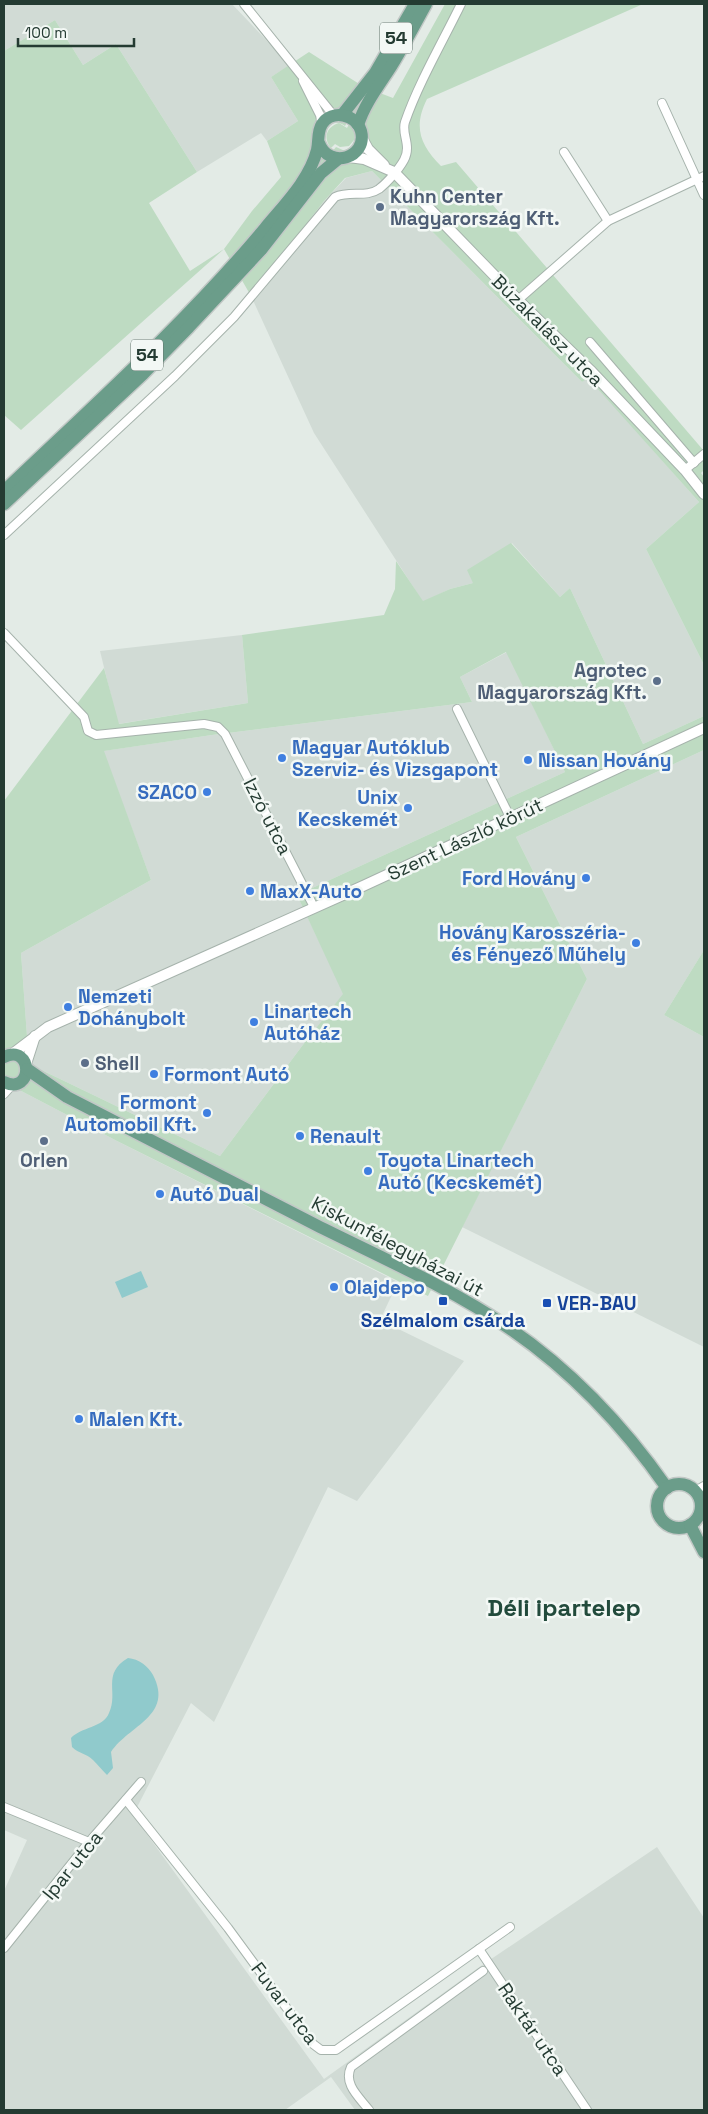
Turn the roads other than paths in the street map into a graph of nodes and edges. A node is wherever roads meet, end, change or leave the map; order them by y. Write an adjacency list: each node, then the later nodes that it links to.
1 (244, 4): 5 (street)
2 (415, 4): 7 (main road, 54)
3 (426, 4): 9 (main road, 54)
4 (461, 4): 13 (street)
5 (299, 72): 7 (street); 8 (street)
6 (662, 103): 14 (street)
7 (338, 116): 8 (main road, 54); 9 (main road)
8 (322, 125): 10 (main road, 54)
9 (360, 131): 12 (main road, 54); 13 (street, Búzakalász utca)
10 (319, 142): 12 (main road); 22 (main road, 54)
11 (564, 152): 16 (street)
12 (344, 158): 13 (street, Búzakalász utca); 24 (main road, 54)
13 (391, 171): 17 (street, Búzakalász utca); 25 (street)
14 (701, 178): 15 (street); 16 (street)
15 (704, 194)
16 (608, 221): 17 (street)
17 (518, 300): 21 (street, Búzakalász utca)
18 (590, 342): 20 (street, Búzakalász utca)
19 (704, 454): 20 (street)
20 (694, 463): 21 (street)
21 (685, 470): 23 (street, Búzakalász utca)
22 (4, 491)
23 (704, 494)
24 (4, 504)
25 (4, 535)
26 (4, 633): 30 (street, Izzó utca)
27 (457, 709): 29 (street)
28 (704, 728): 29 (street, Szent László körút)
29 (510, 817): 30 (street, Szent László körút)
30 (314, 907): 31 (street, Szent László körút)
31 (35, 1035): 32 (street, Szent László körút); 33 (street)
32 (7, 1056): 33 (main road, Kiskunfélegyházai út)
33 (26, 1066): 34 (main road); 35 (main road, Kiskunfélegyházai út)
34 (10, 1086): 35 (main road, Kiskunfélegyházai út)
35 (67, 1097): 36 (main road, Kiskunfélegyházai út)
36 (667, 1488): 37 (main road); 38 (main road)
37 (700, 1489): 38 (main road)
38 (690, 1525): 39 (main road)
39 (704, 1552)
40 (141, 1782): 41 (street, Ipar utca)
41 (126, 1800): 43 (street, Ipar utca); 46 (street, Fuvar utca)
42 (4, 1807): 43 (street)
43 (89, 1842): 45 (street, Ipar utca)
44 (510, 1926): 46 (street, Fuvar utca)
45 (4, 1948)
46 (479, 1949): 49 (street, Raktár utca)
47 (482, 1971): 48 (street)
48 (369, 2110)
49 (587, 2110)

